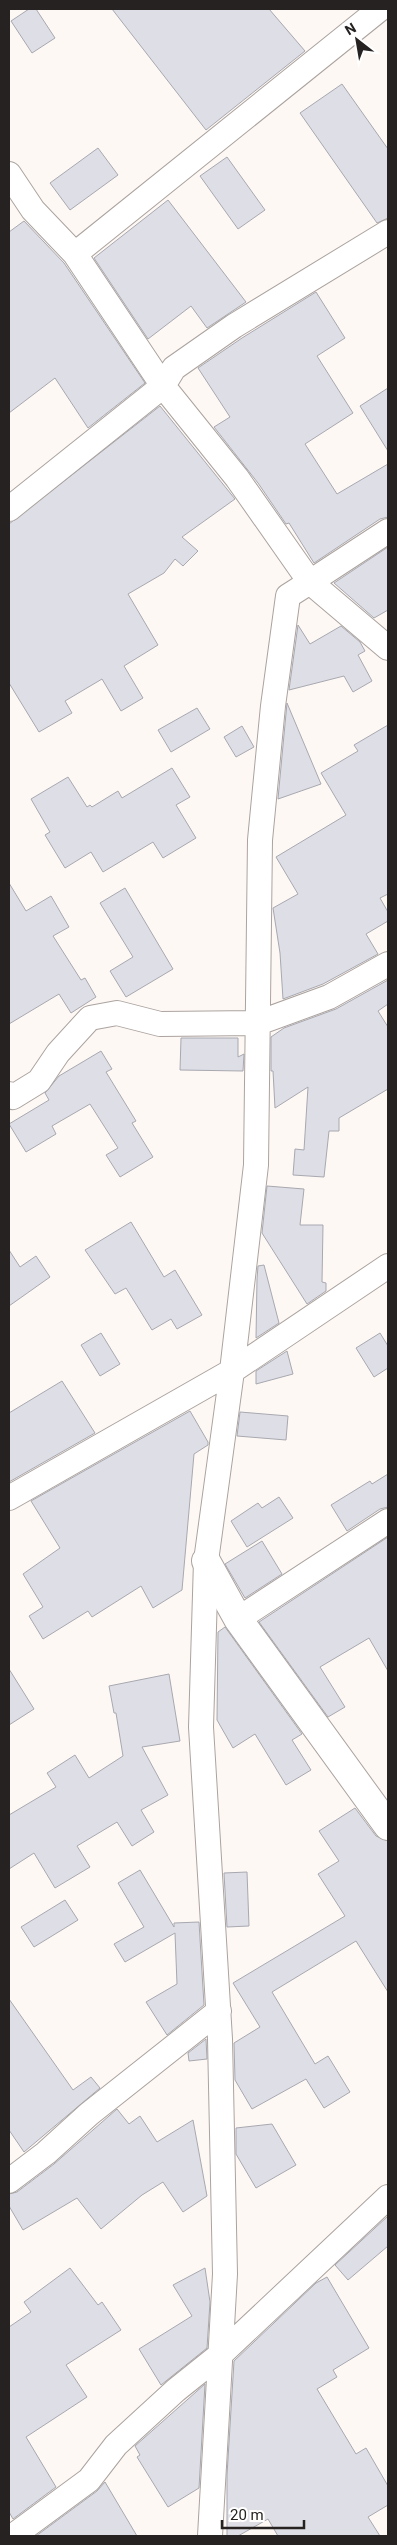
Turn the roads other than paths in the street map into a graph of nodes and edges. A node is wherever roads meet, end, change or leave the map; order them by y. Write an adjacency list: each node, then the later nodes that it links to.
1 (380, 9): 4 (street)
2 (12, 186): 4 (street)
3 (388, 232): 5 (street)
4 (75, 254): 5 (street)
5 (163, 386): 6 (street); 8 (street)
6 (9, 509)
7 (388, 531): 8 (street)
8 (310, 582): 9 (street); 11 (street)
9 (388, 648)
10 (388, 964): 11 (street)
11 (258, 1023): 12 (street); 14 (street)
12 (9, 1094)
13 (388, 1266): 14 (street)
14 (232, 1371): 15 (street); 17 (street)
15 (9, 1498)
16 (388, 1521): 18 (street)
17 (206, 1561): 18 (street); 20 (street)
18 (238, 1619): 19 (street)
19 (388, 1826)
20 (219, 2011): 21 (street); 23 (street)
21 (9, 2181)
22 (388, 2197): 23 (street)
23 (221, 2354): 24 (street); 25 (street)
24 (13, 2536)
25 (210, 2536)

